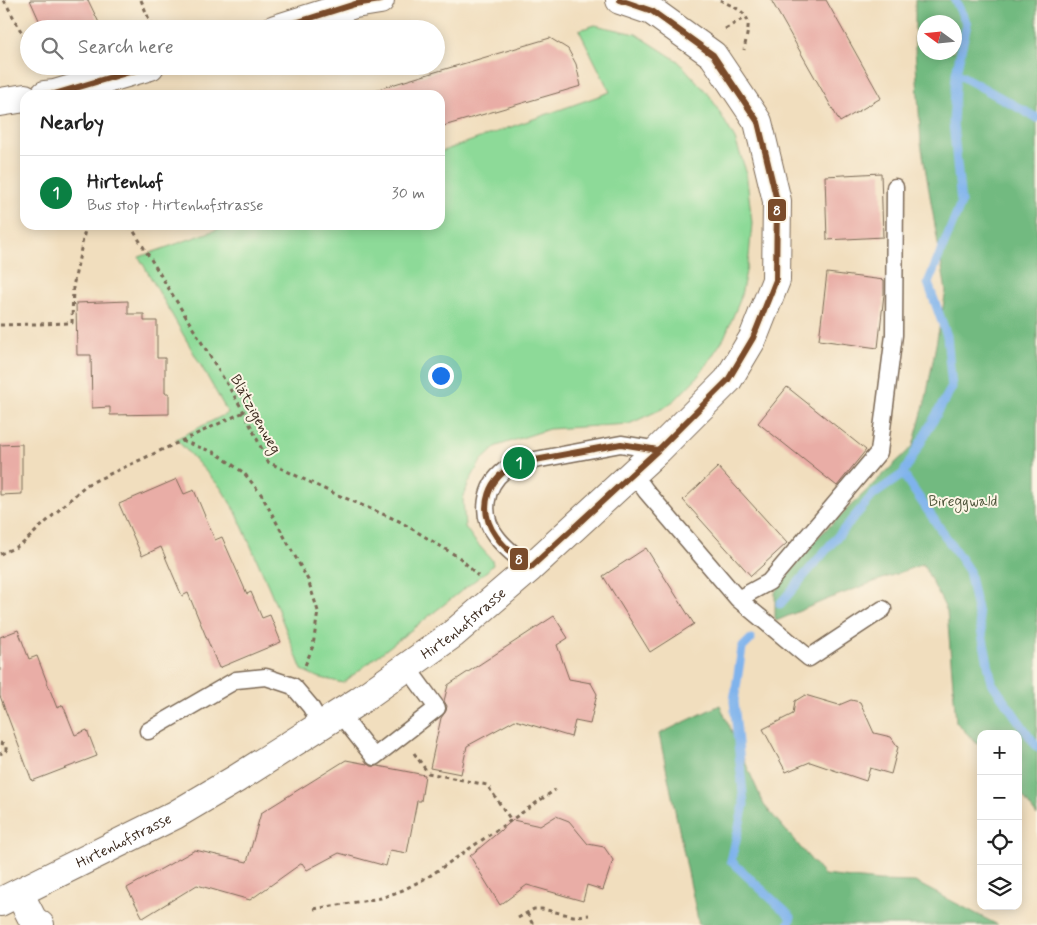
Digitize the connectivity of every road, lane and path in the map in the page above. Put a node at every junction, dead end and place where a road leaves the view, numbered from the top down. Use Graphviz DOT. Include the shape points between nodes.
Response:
graph roads {
  1 [pos="4,0"];
  2 [pos="141,0"];
  3 [pos="380,0"];
  4 [pos="620,0"];
  5 [pos="720,0"];
  6 [pos="746,17"];
  7 [pos="149,20"];
  8 [pos="304,20"];
  9 [pos="20,29"];
  10 [pos="718,33"];
  11 [pos="743,53"];
  12 [pos="119,75"];
  13 [pos="69,90"];
  14 [pos="20,99"];
  15 [pos="0,102"];
  16 [pos="895,187"];
  17 [pos="85,230"];
  18 [pos="133,230"];
  19 [pos="0,324"];
  20 [pos="244,412"];
  21 [pos="182,441"];
  22 [pos="658,450"];
  23 [pos="633,473"];
  24 [pos="0,554"];
  25 [pos="530,568"];
  26 [pos="496,597"];
  27 [pos="738,599"];
  28 [pos="883,609"];
  29 [pos="407,667"];
  30 [pos="296,689"];
  31 [pos="331,720"];
  32 [pos="148,731"];
  33 [pos="401,736"];
  34 [pos="0,743"];
  35 [pos="0,754"];
  36 [pos="555,790"];
  37 [pos="511,820"];
  38 [pos="10,898"];
  39 [pos="314,909"];
  40 [pos="527,913"];
  41 [pos="589,915"];
  42 [pos="518,918"];
  43 [pos="40,925"];
  44 [pos="530,925"];
  1 -- 9 [label="path"];
  2 -- 7 [label="path"];
  3 -- 8 [label="street"];
  4 -- 22 [label="street, Hirtenhofstrasse" via="652,11 713,55 758,122 777,201 776,280 753,338 728,380"];
  5 -- 6 [label="path"];
  6 -- 10 [label="path"];
  6 -- 11 [label="path"];
  12 -- 13 [label="street"];
  14 -- 15 [label="street"];
  16 -- 27 [label="lane" via="894,335 878,452 768,582"];
  17 -- 19 [label="path" via="73,287 72,323"];
  18 -- 20 [label="path, Blätzigenweg"];
  20 -- 21 [label="path"];
  20 -- 26 [label="path, Blätzigenweg" via="268,462 399,521 460,558"];
  21 -- 24 [label="path" via="86,485 21,545"];
  21 -- 30 [label="path" via="216,453 244,473 261,494 308,580 318,611 313,646"];
  22 -- 23 [label="street, Hirtenhofstrasse"];
  22 -- 25 [label="lane" via="621,444 518,463 505,470 491,487 485,507 486,517 495,536"];
  23 -- 25 [label="street, Hirtenhofstrasse"];
  23 -- 27 [label="lane"];
  25 -- 26 [label="street, Hirtenhofstrasse"];
  26 -- 29 [label="street, Hirtenhofstrasse"];
  27 -- 28 [label="lane" via="809,658"];
  29 -- 31 [label="street, Hirtenhofstrasse"];
  29 -- 33 [label="lane" via="436,708"];
  30 -- 31 [label="lane" via="310,706"];
  30 -- 32 [label="lane" via="266,677 236,680"];
  31 -- 33 [label="lane" via="374,757"];
  31 -- 38 [label="street, Hirtenhofstrasse" via="175,815"];
  33 -- 37 [label="path" via="428,773 487,785"];
  34 -- 35 [label="path" via="4,744 6,751"];
  36 -- 37 [label="path"];
  37 -- 39 [label="path" via="428,877 403,890 382,898"];
  38 -- 43 [label="street, Hirtenhofstrasse"];
  40 -- 41 [label="path" via="542,909 573,916"];
  40 -- 42 [label="path"];
  40 -- 44 [label="path"];
}
